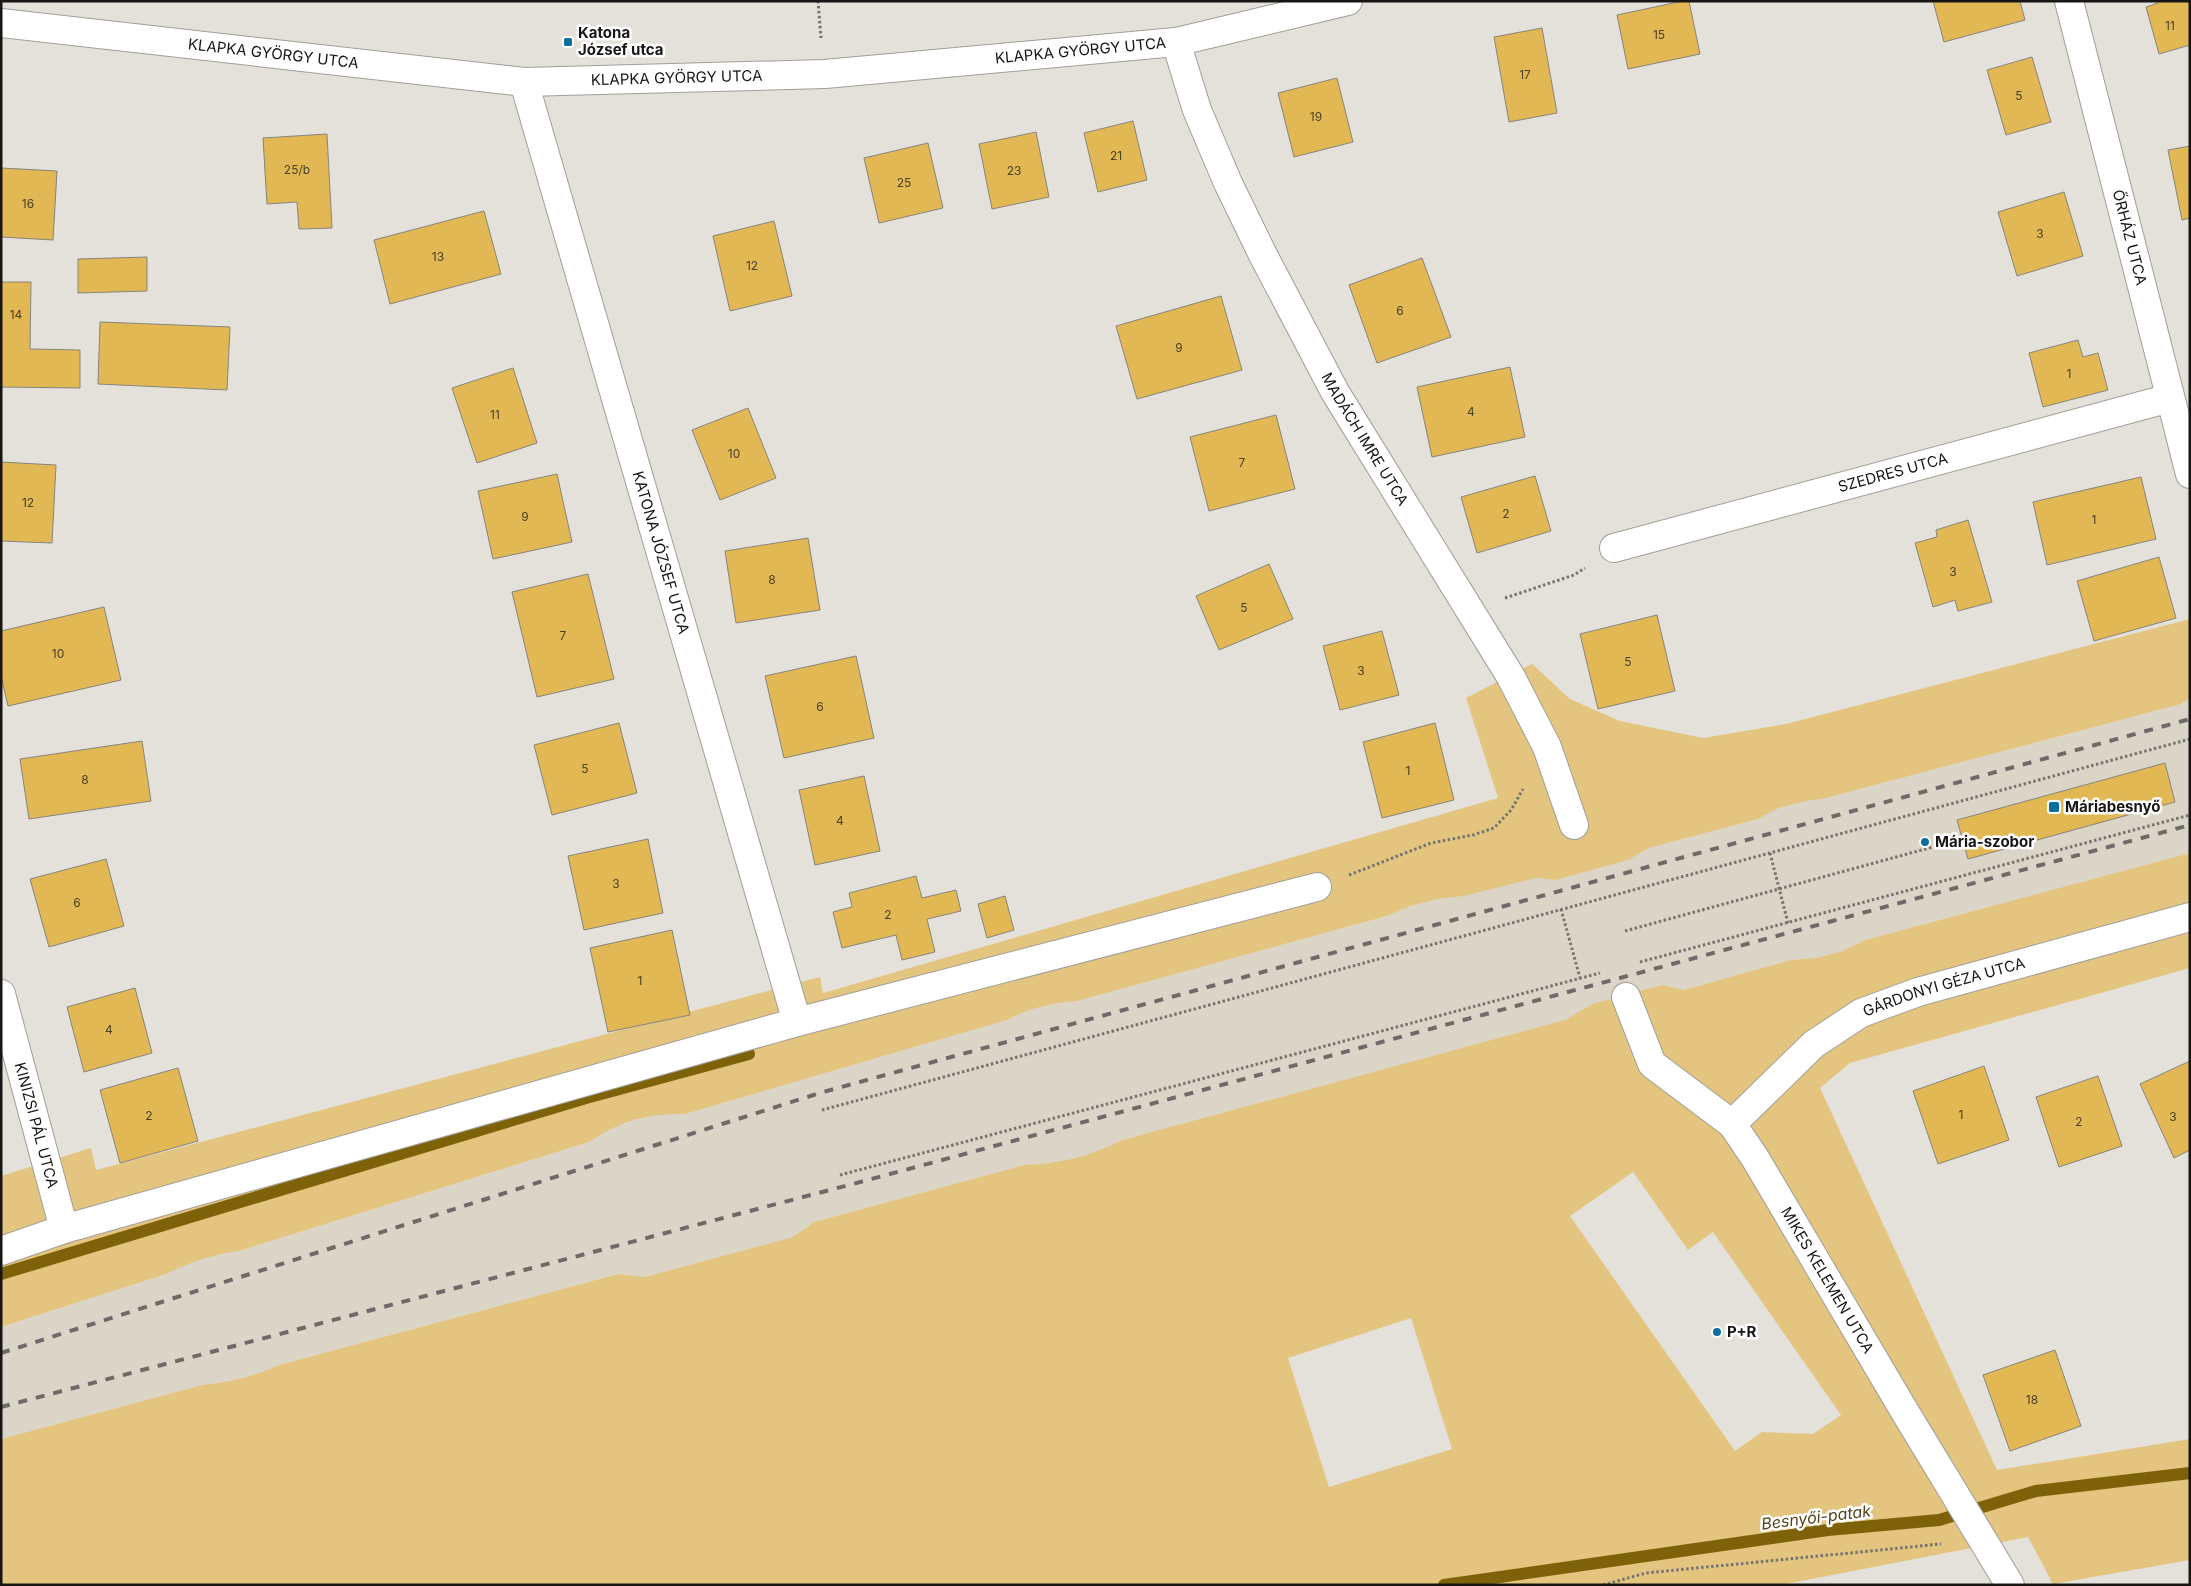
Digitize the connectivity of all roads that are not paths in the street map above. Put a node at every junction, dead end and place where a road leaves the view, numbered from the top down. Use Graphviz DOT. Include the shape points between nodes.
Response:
graph roads {
  1 [pos="1348,1"];
  2 [pos="2069,1"];
  3 [pos="1,23"];
  4 [pos="1176,42"];
  5 [pos="524,82"];
  6 [pos="2170,398"];
  7 [pos="2190,474"];
  8 [pos="1614,548"];
  9 [pos="1574,825"];
  10 [pos="1317,887"];
  11 [pos="2190,917"];
  12 [pos="1,994"];
  13 [pos="1626,997"];
  14 [pos="798,1022"];
  15 [pos="1732,1124"];
  16 [pos="64,1229"];
  17 [pos="1,1251"];
  18 [pos="2010,1585"];
  1 -- 4 [label="street, KLAPKA GYÖRGY UTCA"];
  2 -- 6 [label="street, ŐRHÁZ UTCA"];
  3 -- 5 [label="street, KLAPKA GYÖRGY UTCA"];
  4 -- 5 [label="street, KLAPKA GYÖRGY UTCA" via="825,74"];
  4 -- 9 [label="street, MADÁCH IMRE UTCA" via="1197,110 1262,253 1335,392 1511,677 1547,748"];
  5 -- 14 [label="street, KATONA JÓZSEF UTCA"];
  6 -- 7 [label="street, ŐRHÁZ UTCA"];
  6 -- 8 [label="street, SZEDRES UTCA"];
  10 -- 14 [label="street"];
  11 -- 15 [label="street, GÁRDONYI GÉZA UTCA" via="1918,992 1861,1013 1814,1044"];
  12 -- 16 [label="street, KINIZSI PÁL UTCA"];
  13 -- 15 [label="street, MIKES KELEMEN UTCA" via="1652,1064"];
  14 -- 16 [label="street"];
  15 -- 18 [label="street, MIKES KELEMEN UTCA"];
  16 -- 17 [label="street"];
}
